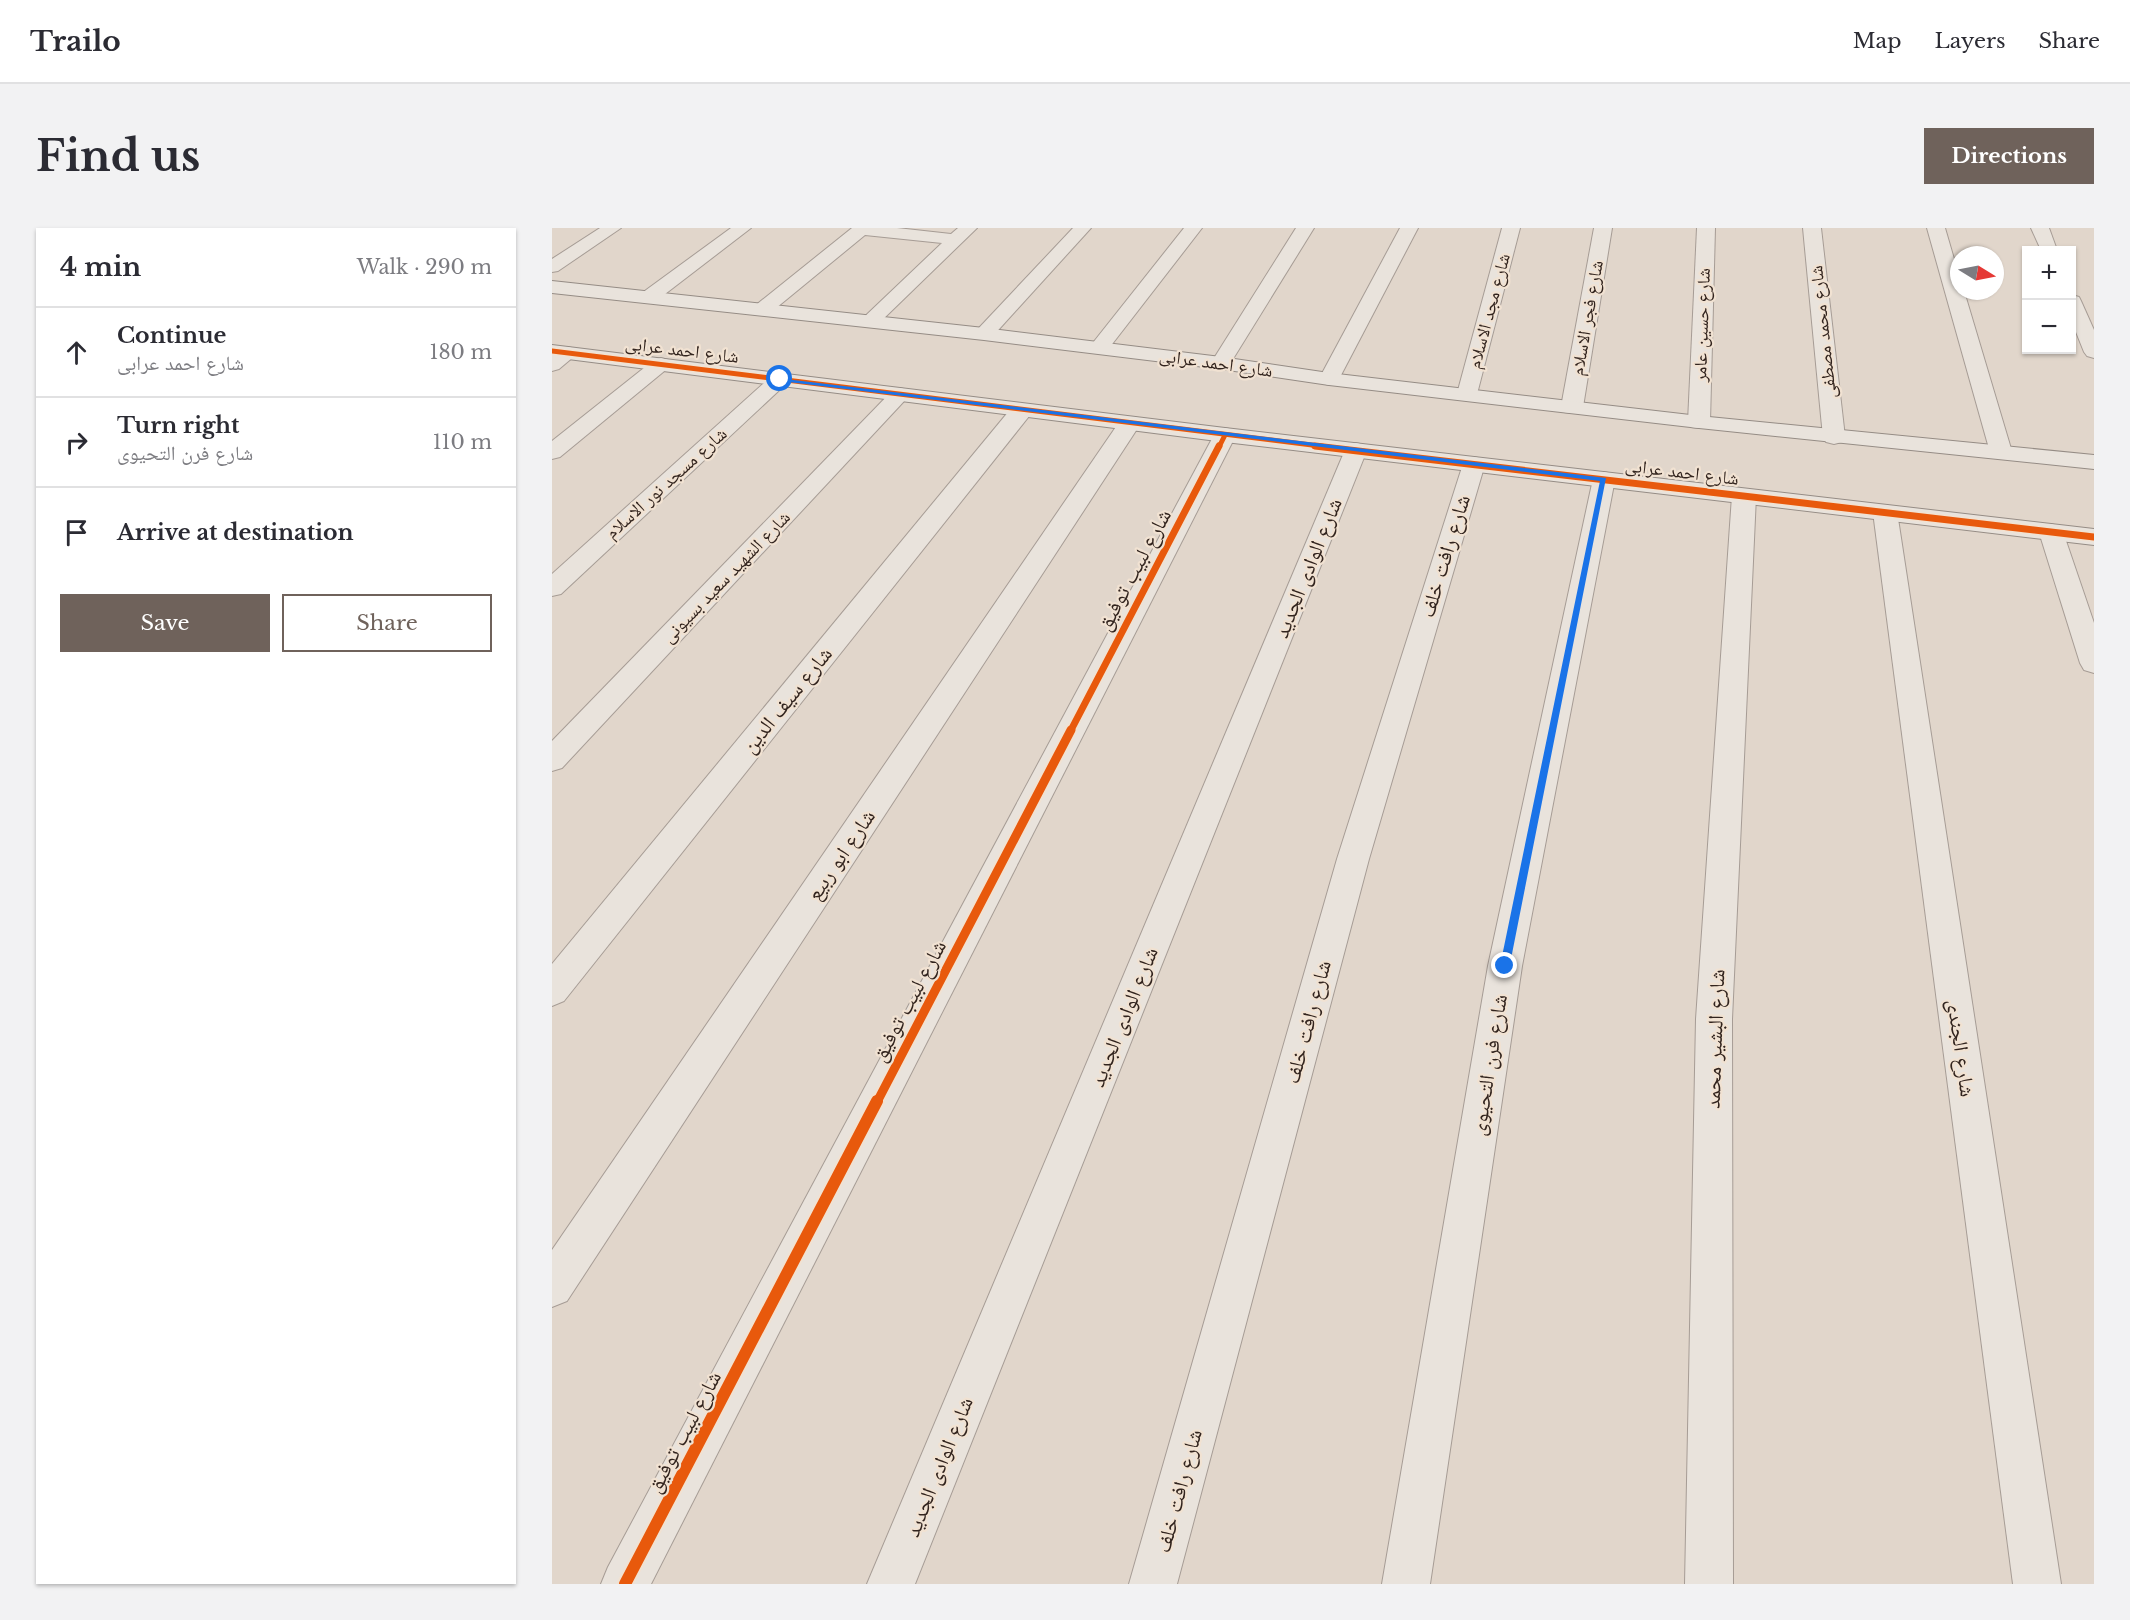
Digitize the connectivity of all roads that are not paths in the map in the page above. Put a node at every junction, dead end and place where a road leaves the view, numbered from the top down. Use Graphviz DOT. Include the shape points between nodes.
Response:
graph roads {
  1 [pos="612,228"];
  2 [pos="742,228"];
  3 [pos="862,228"];
  4 [pos="1082,228"];
  5 [pos="1193,228"];
  6 [pos="1305,228"];
  7 [pos="1409,228"];
  8 [pos="1511,228"];
  9 [pos="1603,228"];
  10 [pos="1706,228"];
  11 [pos="1812,228"];
  12 [pos="1936,228"];
  13 [pos="2040,228"];
  14 [pos="962,234"];
  15 [pos="2047,246"];
  16 [pos="552,267"];
  17 [pos="552,287"];
  18 [pos="649,297"];
  19 [pos="763,309"];
  20 [pos="2076,310"];
  21 [pos="870,321"];
  22 [pos="984,334"];
  23 [pos="1099,348"];
  24 [pos="2094,352"];
  25 [pos="557,356"];
  26 [pos="1221,363"];
  27 [pos="661,364"];
  28 [pos="780,379"];
  29 [pos="1329,379"];
  30 [pos="900,394"];
  31 [pos="1467,394"];
  32 [pos="1572,407"];
  33 [pos="1022,410"];
  34 [pos="1699,422"];
  35 [pos="1130,423"];
  36 [pos="1225,435"];
  37 [pos="1834,437"];
  38 [pos="1356,450"];
  39 [pos="552,452"];
  40 [pos="2001,452"];
  41 [pos="2094,462"];
  42 [pos="1474,464"];
  43 [pos="1604,479"];
  44 [pos="1744,495"];
  45 [pos="1885,512"];
  46 [pos="2051,532"];
  47 [pos="2094,537"];
  48 [pos="552,588"];
  49 [pos="2094,663"];
  50 [pos="552,760"];
  51 [pos="552,990"];
  52 [pos="552,1286"];
  53 [pos="626,1584"];
  54 [pos="891,1584"];
  55 [pos="1153,1584"];
  56 [pos="1406,1584"];
  57 [pos="1709,1584"];
  58 [pos="2037,1584"];
  1 -- 16 [label="street"];
  2 -- 18 [label="street"];
  3 -- 14 [label="street"];
  3 -- 19 [label="street"];
  4 -- 22 [label="street"];
  5 -- 23 [label="street"];
  6 -- 26 [label="street"];
  7 -- 29 [label="street"];
  8 -- 31 [label="street, شارع مجد الاسلام"];
  9 -- 32 [label="street, شارع فجر الاسلام"];
  10 -- 34 [label="street, شارع حسين عامر"];
  11 -- 37 [label="street, شارع محمد مصطفى"];
  12 -- 40 [label="street"];
  13 -- 15 [label="street"];
  14 -- 21 [label="street"];
  17 -- 18 [label="street, شارع احمد عرابى"];
  18 -- 19 [label="street, شارع احمد عرابى"];
  19 -- 21 [label="street, شارع احمد عرابى"];
  20 -- 24 [label="street"];
  21 -- 22 [label="street, شارع احمد عرابى"];
  22 -- 23 [label="street, شارع احمد عرابى"];
  23 -- 26 [label="street, شارع احمد عرابى"];
  25 -- 27 [label="street, شارع احمد عرابى"];
  26 -- 29 [label="street, شارع احمد عرابى"];
  27 -- 28 [label="street, شارع احمد عرابى"];
  27 -- 39 [label="street"];
  28 -- 30 [label="street, شارع احمد عرابى"];
  28 -- 48 [label="street, شارع مسجد نور الاسلام"];
  29 -- 31 [label="street, شارع احمد عرابى"];
  30 -- 33 [label="street, شارع احمد عرابى"];
  30 -- 50 [label="street, شارع الشهيد سعيد بسيونى"];
  31 -- 32 [label="street, شارع احمد عرابى"];
  32 -- 34 [label="street, شارع احمد عرابى"];
  33 -- 35 [label="street, شارع احمد عرابى"];
  33 -- 51 [label="street, شارع سيف الدين"];
  34 -- 37 [label="street, شارع احمد عرابى"];
  35 -- 36 [label="street, شارع احمد عرابى"];
  35 -- 52 [label="street, شارع ابو ربيع"];
  36 -- 38 [label="street, شارع احمد عرابى"];
  36 -- 53 [label="street, شارع لبيب توفيق"];
  37 -- 40 [label="street, شارع احمد عرابى"];
  38 -- 42 [label="street, شارع احمد عرابى"];
  38 -- 54 [label="street, شارع الوادى الجديد"];
  40 -- 41 [label="street, شارع احمد عرابى"];
  42 -- 43 [label="street, شارع احمد عرابى"];
  42 -- 55 [label="street, شارع رافت خلف" via="1353,859"];
  43 -- 44 [label="street, شارع احمد عرابى"];
  43 -- 56 [label="street, شارع فرن التحيوى" via="1505,966"];
  44 -- 45 [label="street, شارع احمد عرابى"];
  44 -- 57 [label="street, شارع البشير محمد" via="1714,1019"];
  45 -- 46 [label="street, شارع احمد عرابى"];
  45 -- 58 [label="street, شارع الجندى"];
  46 -- 47 [label="street, شارع احمد عرابى"];
  46 -- 49 [label="street"];
}
